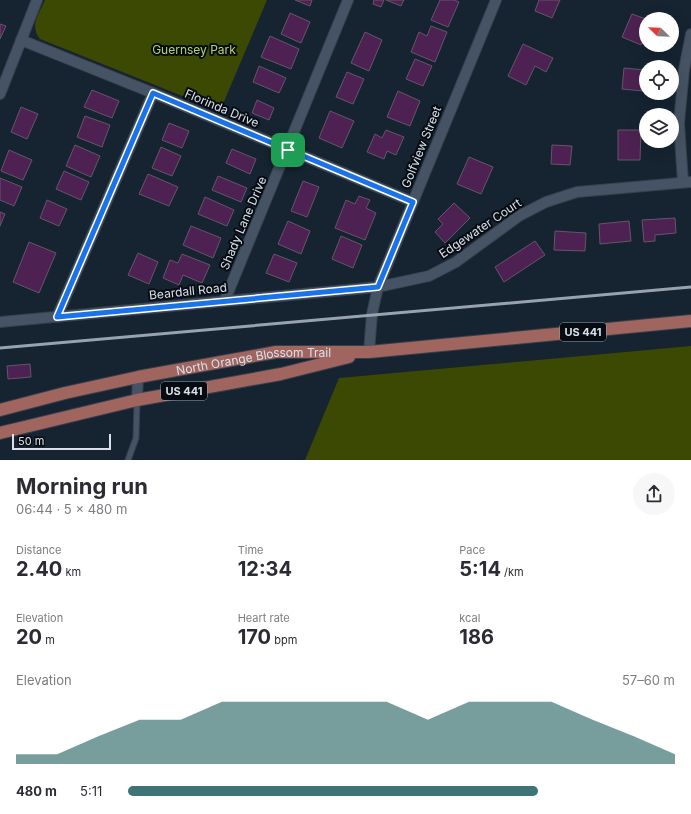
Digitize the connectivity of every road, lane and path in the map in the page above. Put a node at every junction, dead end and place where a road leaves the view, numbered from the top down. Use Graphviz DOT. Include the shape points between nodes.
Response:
graph roads {
  1 [pos="37,0"];
  2 [pos="348,0"];
  3 [pos="496,0"];
  4 [pos="691,34"];
  5 [pos="21,40"];
  6 [pos="153,93"];
  7 [pos="0,94"];
  8 [pos="288,150"];
  9 [pos="687,182"];
  10 [pos="413,202"];
  11 [pos="378,287"];
  12 [pos="225,300"];
  13 [pos="57,317"];
  14 [pos="691,321"];
  15 [pos="0,322"];
  16 [pos="368,352"];
  17 [pos="138,377"];
  18 [pos="137,400"];
  19 [pos="0,410"];
  20 [pos="0,433"];
  21 [pos="128,460"];
  1 -- 5 [label="street"];
  2 -- 8 [label="street, Shady Lane Drive"];
  3 -- 10 [label="street, Golfview Street"];
  4 -- 9 [label="street" via="684,70 679,123"];
  5 -- 6 [label="street, Florinda Drive"];
  5 -- 7 [label="street"];
  6 -- 8 [label="street, Florinda Drive"];
  6 -- 13 [label="street"];
  8 -- 10 [label="street, Florinda Drive"];
  8 -- 12 [label="street, Shady Lane Drive"];
  9 -- 11 [label="street, Edgewater Court" via="577,192 546,202 519,216 456,262 429,276"];
  10 -- 11 [label="street, Golfview Street"];
  11 -- 12 [label="street, Beardall Road"];
  11 -- 16 [label="street, Golfview Street"];
  12 -- 13 [label="street, Beardall Road"];
  13 -- 15 [label="street, Beardall Road"];
  14 -- 16 [label="main road, North Orange Blossom Trail / US 441"];
  16 -- 17 [label="main road, North Orange Blossom Trail / US 441" via="276,352"];
  16 -- 18 [label="main road, North Orange Blossom Trail / US 441" via="281,374"];
  17 -- 18 [label="street"];
  17 -- 19 [label="main road, North Orange Blossom Trail / US 441"];
  18 -- 20 [label="main road, North Orange Blossom Trail / US 441"];
  18 -- 21 [label="lane" via="136,438"];
}
